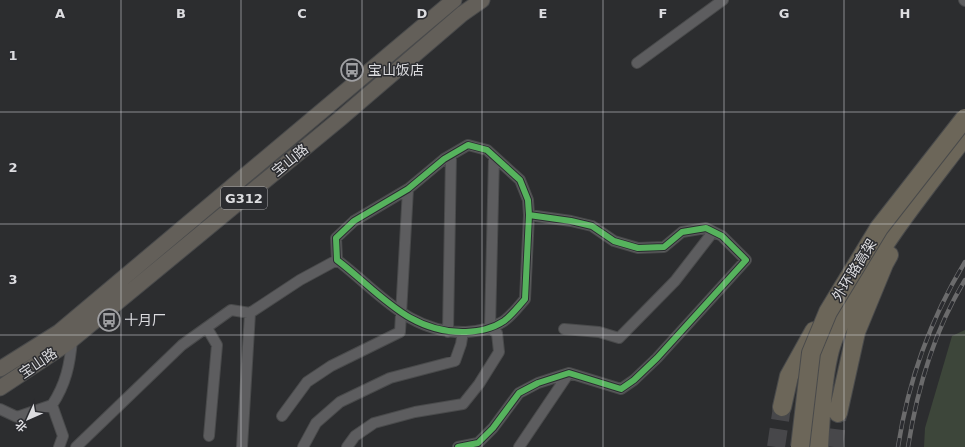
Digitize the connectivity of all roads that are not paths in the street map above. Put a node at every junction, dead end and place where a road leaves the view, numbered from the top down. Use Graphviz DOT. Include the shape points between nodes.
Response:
graph roads {
  1 [pos="454,0"];
  2 [pos="482,0"];
  3 [pos="723,0"];
  4 [pos="637,63"];
  5 [pos="965,118"];
  6 [pos="965,128"];
  7 [pos="965,136"];
  8 [pos="965,150"];
  9 [pos="451,154"];
  10 [pos="494,156"];
  11 [pos="408,189"];
  12 [pos="529,215"];
  13 [pos="713,232"];
  14 [pos="337,260"];
  15 [pos="250,313"];
  16 [pos="402,315"];
  17 [pos="207,328"];
  18 [pos="490,328"];
  19 [pos="564,329"];
  20 [pos="448,332"];
  21 [pos="463,332"];
  22 [pos="72,340"];
  23 [pos="0,369"];
  24 [pos="569,373"];
  25 [pos="0,388"];
  26 [pos="52,405"];
  27 [pos="782,407"];
  28 [pos="0,409"];
  29 [pos="838,413"];
  30 [pos="282,416"];
  31 [pos="209,436"];
  32 [pos="59,447"];
  33 [pos="76,447"];
  34 [pos="242,447"];
  35 [pos="304,447"];
  36 [pos="347,447"];
  37 [pos="458,447"];
  38 [pos="520,447"];
  39 [pos="800,447"];
  40 [pos="819,447"];
  1 -- 23 [label="main road, 宝山路 / G312" via="59,332"];
  2 -- 22 [label="main road, 宝山路 / G312"];
  3 -- 4 [label="street"];
  5 -- 39 [label="highway, 外环路高架, bridge" via="880,228 828,312 811,353"];
  6 -- 27 [label="highway" via="867,251 826,308 789,376"];
  7 -- 40 [label="highway, 外环路高架" via="891,233 864,275 842,318 829,353 822,398"];
  8 -- 29 [label="highway" via="884,264 856,332"];
  9 -- 10 [label="street" via="468,144 487,150"];
  9 -- 11 [label="street"];
  9 -- 20 [label="street"];
  10 -- 12 [label="street" via="520,180 528,200"];
  10 -- 18 [label="street"];
  11 -- 14 [label="street" via="354,221 336,238"];
  11 -- 16 [label="street"];
  12 -- 13 [label="street" via="592,226 614,241 638,248 664,247 682,232 706,228"];
  12 -- 18 [label="street" via="526,299 504,321"];
  13 -- 19 [label="street" via="675,281 619,338 599,332"];
  13 -- 24 [label="street" via="722,236 746,260 690,323 634,380 621,389"];
  14 -- 15 [label="street" via="300,280"];
  14 -- 16 [label="street"];
  15 -- 17 [label="street" via="231,310"];
  15 -- 34 [label="street"];
  16 -- 20 [label="street" via="436,330"];
  16 -- 30 [label="street" via="400,332 331,366 307,382"];
  17 -- 31 [label="street" via="217,345"];
  17 -- 33 [label="street" via="182,346"];
  18 -- 21 [label="street"];
  18 -- 36 [label="street" via="497,333 499,352 479,384 462,404 415,412 374,423 355,436"];
  20 -- 21 [label="street"];
  21 -- 35 [label="street" via="455,362 390,378 340,402 316,423"];
  22 -- 25 [label="main road, 宝山路 / G312"];
  22 -- 26 [label="street" via="69,369 61,391"];
  24 -- 37 [label="street" via="538,383 519,393 493,428 478,443"];
  24 -- 38 [label="street"];
  26 -- 28 [label="street" via="17,417"];
  26 -- 32 [label="street" via="64,436"];
}
